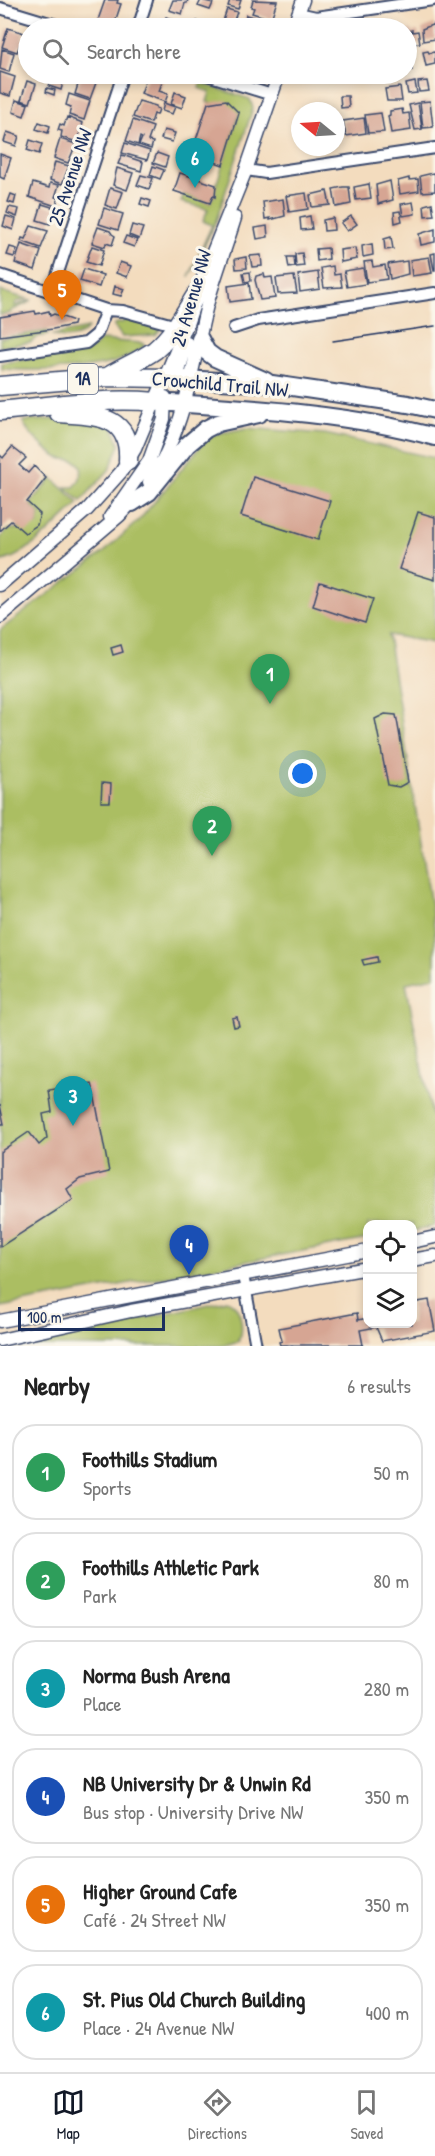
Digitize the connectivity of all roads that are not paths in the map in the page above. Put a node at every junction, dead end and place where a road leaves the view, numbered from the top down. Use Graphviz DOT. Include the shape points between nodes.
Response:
graph roads {
  1 [pos="147,0"];
  2 [pos="303,0"];
  3 [pos="433,0"];
  4 [pos="0,8"];
  5 [pos="298,13"];
  6 [pos="33,18"];
  7 [pos="141,18"];
  8 [pos="296,18"];
  9 [pos="120,84"];
  10 [pos="236,84"];
  11 [pos="276,84"];
  12 [pos="272,95"];
  13 [pos="435,148"];
  14 [pos="246,170"];
  15 [pos="224,225"];
  16 [pos="0,275"];
  17 [pos="52,291"];
  18 [pos="198,292"];
  19 [pos="435,293"];
  20 [pos="106,310"];
  21 [pos="177,327"];
  22 [pos="234,328"];
  23 [pos="200,339"];
  24 [pos="0,356"];
  25 [pos="107,377"];
  26 [pos="178,379"];
  27 [pos="272,384"];
  28 [pos="0,386"];
  29 [pos="160,402"];
  30 [pos="183,403"];
  31 [pos="44,407"];
  32 [pos="431,407"];
  33 [pos="272,410"];
  34 [pos="0,411"];
  35 [pos="433,437"];
  36 [pos="128,461"];
  37 [pos="132,503"];
  38 [pos="106,527"];
  39 [pos="0,585"];
  40 [pos="0,617"];
  41 [pos="435,1237"];
  42 [pos="417,1241"];
  43 [pos="363,1252"];
  44 [pos="435,1256"];
  45 [pos="417,1259"];
  46 [pos="363,1269"];
  47 [pos="243,1275"];
  48 [pos="245,1291"];
  49 [pos="0,1321"];
  50 [pos="0,1340"];
  51 [pos="256,1346"];
  1 -- 7 [label="street"];
  2 -- 5 [label="street"];
  3 -- 5 [label="street" via="316,17"];
  4 -- 6 [label="street"];
  5 -- 8 [label="street"];
  9 -- 17 [label="street, 25 Avenue NW"];
  10 -- 12 [label="street"];
  11 -- 12 [label="street, 24 Avenue NW"];
  12 -- 14 [label="street, 24 Avenue NW"];
  13 -- 14 [label="street" via="266,173"];
  14 -- 15 [label="street, 24 Avenue NW"];
  14 -- 23 [label="street, 24 Avenue NW"];
  15 -- 18 [label="street, 24 Avenue NW"];
  15 -- 26 [label="street"];
  16 -- 17 [label="street"];
  17 -- 20 [label="street"];
  18 -- 21 [label="highway"];
  18 -- 26 [label="street, 24 Avenue NW"];
  19 -- 22 [label="street" via="258,320"];
  20 -- 21 [label="street"];
  20 -- 24 [label="street" via="97,333 86,343"];
  21 -- 25 [label="highway" via="153,351"];
  23 -- 26 [label="street, 24 Avenue NW"];
  23 -- 27 [label="highway" via="215,358"];
  25 -- 26 [label="highway, Crowchild Trail NW / 1A"];
  25 -- 28 [label="highway, Crowchild Trail NW / 1A"];
  26 -- 27 [label="highway, Crowchild Trail NW / 1A"];
  26 -- 29 [label="street"];
  26 -- 30 [label="street, 24 Avenue NW"];
  27 -- 32 [label="highway, Crowchild Trail NW / 1A"];
  29 -- 30 [label="highway, Crowchild Trail NW / 1A"];
  29 -- 31 [label="highway, Crowchild Trail NW / 1A" via="88,401"];
  29 -- 36 [label="street"];
  29 -- 38 [label="street" via="164,419 149,461"];
  30 -- 33 [label="highway, Crowchild Trail NW / 1A"];
  30 -- 37 [label="street, 24 Avenue NW" via="161,462"];
  31 -- 34 [label="highway, Crowchild Trail NW / 1A"];
  31 -- 36 [label="highway" via="58,413 107,419 125,435"];
  33 -- 35 [label="highway, Crowchild Trail NW / 1A"];
  33 -- 37 [label="highway" via="206,429 187,445 149,492"];
  36 -- 39 [label="street" via="87,510"];
  37 -- 38 [label="street, 24 Avenue NW"];
  38 -- 40 [label="street, 24 Avenue NW"];
  41 -- 42 [label="street"];
  43 -- 47 [label="street"];
  44 -- 45 [label="street"];
  46 -- 48 [label="street"];
  47 -- 48 [label="street"];
  47 -- 49 [label="street"];
  48 -- 50 [label="street"];
  48 -- 51 [label="street"];
}
